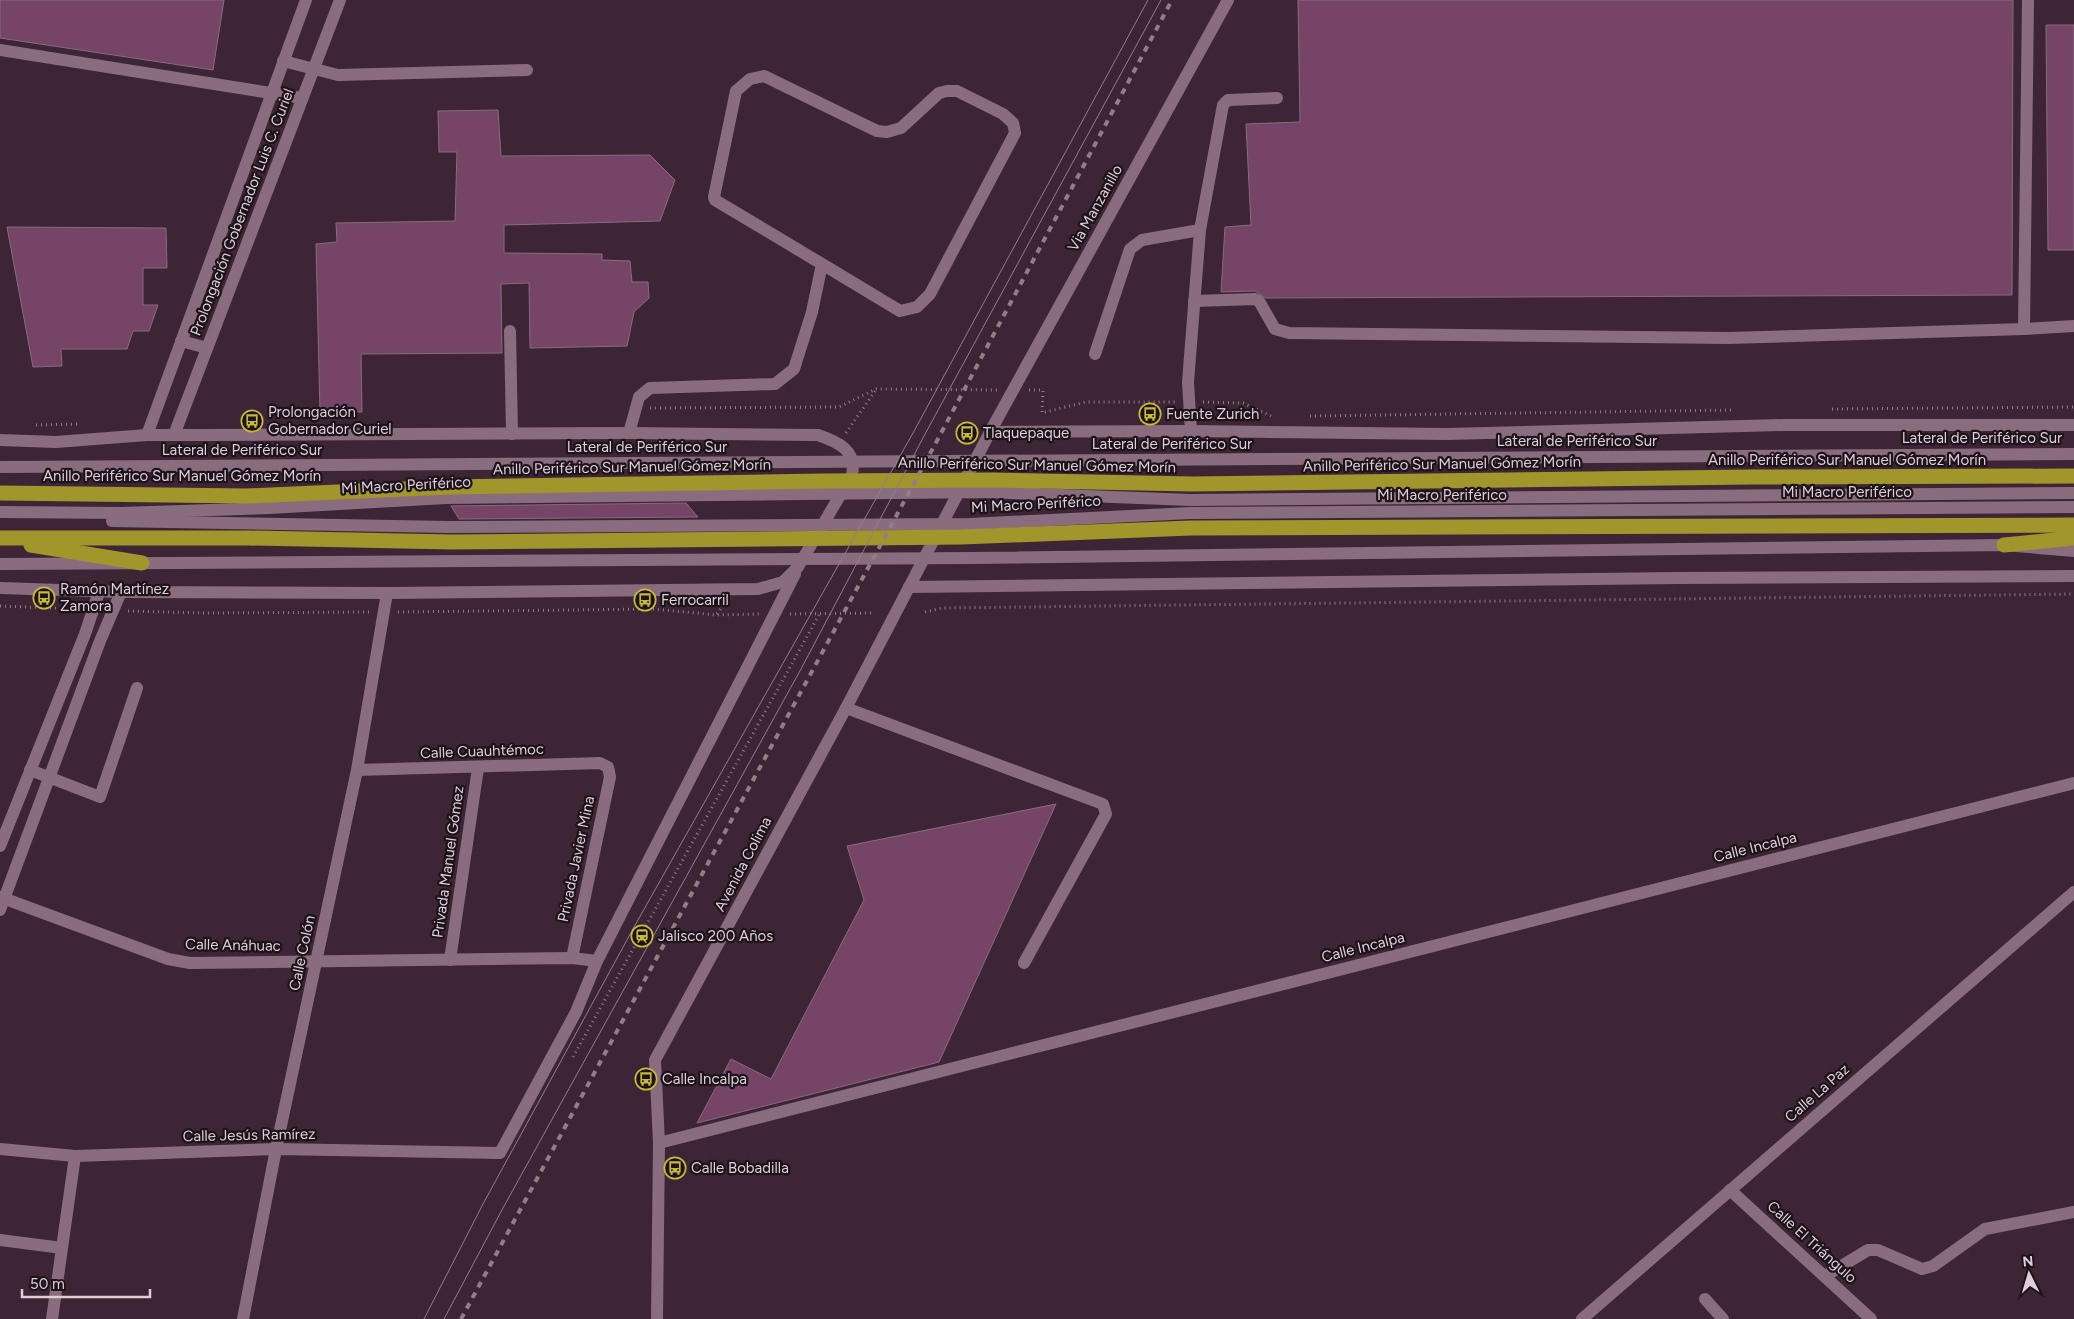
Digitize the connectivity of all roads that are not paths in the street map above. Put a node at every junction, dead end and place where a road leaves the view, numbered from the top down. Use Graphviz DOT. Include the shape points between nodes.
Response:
graph roads {
  1 [pos="306,0"];
  2 [pos="340,0"];
  3 [pos="1228,0"];
  4 [pos="2028,0"];
  5 [pos="0,50"];
  6 [pos="283,61"];
  7 [pos="313,68"];
  8 [pos="527,70"];
  9 [pos="272,92"];
  10 [pos="302,98"];
  11 [pos="1278,98"];
  12 [pos="1200,230"];
  13 [pos="822,264"];
  14 [pos="1194,301"];
  15 [pos="2074,326"];
  16 [pos="2024,329"];
  17 [pos="510,331"];
  18 [pos="181,341"];
  19 [pos="208,348"];
  20 [pos="1095,354"];
  21 [pos="2074,425"];
  22 [pos="1191,431"];
  23 [pos="990,432"];
  24 [pos="628,433"];
  25 [pos="512,434"];
  26 [pos="174,435"];
  27 [pos="147,436"];
  28 [pos="0,440"];
  29 [pos="2074,454"];
  30 [pos="0,467"];
  31 [pos="2074,476"];
  32 [pos="990,486"];
  33 [pos="819,488"];
  34 [pos="0,493"];
  35 [pos="2074,493"];
  36 [pos="2074,507"];
  37 [pos="0,512"];
  38 [pos="0,520"];
  39 [pos="2074,526"];
  40 [pos="966,530"];
  41 [pos="808,531"];
  42 [pos="2074,538"];
  43 [pos="0,539"];
  44 [pos="2004,546"];
  45 [pos="2074,551"];
  46 [pos="0,564"];
  47 [pos="142,564"];
  48 [pos="798,567"];
  49 [pos="2074,576"];
  50 [pos="909,587"];
  51 [pos="0,588"];
  52 [pos="98,592"];
  53 [pos="121,592"];
  54 [pos="387,593"];
  55 [pos="138,688"];
  56 [pos="846,708"];
  57 [pos="608,767"];
  58 [pos="478,768"];
  59 [pos="30,770"];
  60 [pos="357,770"];
  61 [pos="50,777"];
  62 [pos="2074,783"];
  63 [pos="0,846"];
  64 [pos="2074,892"];
  65 [pos="1,902"];
  66 [pos="572,958"];
  67 [pos="450,960"];
  68 [pos="597,961"];
  69 [pos="317,962"];
  70 [pos="1024,963"];
  71 [pos="659,1143"];
  72 [pos="0,1149"];
  73 [pos="276,1149"];
  74 [pos="75,1156"];
  75 [pos="1730,1190"];
  76 [pos="2074,1212"];
  77 [pos="0,1240"];
  78 [pos="62,1248"];
  79 [pos="1825,1276"];
  80 [pos="1704,1299"];
  81 [pos="52,1319"];
  82 [pos="243,1319"];
  83 [pos="657,1319"];
  84 [pos="1582,1319"];
  85 [pos="1722,1319"];
  86 [pos="1871,1319"];
  1 -- 6 [label="street, Prolongación Gobernador Luis C. Curiel"];
  2 -- 7 [label="street, Prolongación Gobernador Luis C. Curiel"];
  3 -- 23 [label="street, Via Manzanillo"];
  4 -- 16 [label="street"];
  5 -- 9 [label="street"];
  6 -- 7 [label="street"];
  6 -- 9 [label="street, Prolongación Gobernador Luis C. Curiel"];
  7 -- 8 [label="street" via="338,75"];
  7 -- 10 [label="street, Prolongación Gobernador Luis C. Curiel"];
  9 -- 10 [label="street"];
  9 -- 18 [label="street, Prolongación Gobernador Luis C. Curiel"];
  10 -- 19 [label="street, Prolongación Gobernador Luis C. Curiel"];
  11 -- 12 [label="street" via="1228,100 1223,105"];
  12 -- 14 [label="street"];
  12 -- 20 [label="street" via="1142,240 1130,249"];
  13 -- 13 [label="street" via="715,200 736,91 750,79 764,76 877,131 901,128 939,94 947,91 957,91 1013,122 1015,133 930,294 917,307 900,311"];
  13 -- 24 [label="street" via="812,312 794,369 775,384 650,388 639,397"];
  14 -- 16 [label="street" via="1255,299 1275,329 1289,333 1728,338"];
  14 -- 22 [label="street" via="1188,382"];
  15 -- 16 [label="street"];
  17 -- 25 [label="street"];
  18 -- 19 [label="street"];
  18 -- 27 [label="street, Prolongación Gobernador Luis C. Curiel"];
  19 -- 26 [label="street, Prolongación Gobernador Luis C. Curiel"];
  21 -- 22 [label="street" via="1783,425 1447,434"];
  22 -- 23 [label="street"];
  23 -- 50 [label="street, Via Manzanillo"];
  24 -- 25 [label="street"];
  24 -- 48 [label="street" via="818,434 838,442 848,452 854,466 852,475"];
  25 -- 26 [label="street"];
  26 -- 27 [label="street"];
  27 -- 28 [label="street" via="56,442"];
  29 -- 30 [label="street, Lateral de Periférico Sur"];
  31 -- 32 [label="highway, Anillo Periférico Sur Manuel Gómez Morín"];
  32 -- 33 [label="highway, Anillo Periférico Sur Manuel Gómez Morín"];
  32 -- 35 [label="street, Mi Macro Periférico" via="1191,500"];
  33 -- 34 [label="highway, Anillo Periférico Sur Manuel Gómez Morín" via="449,487 248,496"];
  33 -- 37 [label="street, Mi Macro Periférico" via="446,498 132,513"];
  36 -- 40 [label="street, Mi Macro Periférico" via="1190,513"];
  38 -- 41 [label="street"];
  39 -- 40 [label="highway"];
  40 -- 41 [label="highway"];
  41 -- 43 [label="highway" via="452,542 249,538"];
  42 -- 44 [label="highway"];
  43 -- 47 [label="highway"];
  44 -- 45 [label="street"];
  44 -- 47 [label="street"];
  46 -- 47 [label="street"];
  48 -- 54 [label="street" via="783,582 758,589"];
  48 -- 68 [label="street"];
  49 -- 50 [label="street"];
  50 -- 56 [label="street, Avenida Colima"];
  51 -- 52 [label="street"];
  52 -- 53 [label="street"];
  52 -- 59 [label="street"];
  53 -- 54 [label="street"];
  53 -- 61 [label="street"];
  54 -- 60 [label="street, Calle Colón"];
  55 -- 61 [label="street" via="100,797"];
  56 -- 70 [label="street" via="1103,804 1106,814"];
  56 -- 71 [label="street, Avenida Colima" via="655,1060"];
  57 -- 58 [label="street, Calle Cuauhtémoc" via="600,763"];
  57 -- 66 [label="street, Privada Javier Mina" via="610,777"];
  58 -- 60 [label="street, Calle Cuauhtémoc"];
  58 -- 67 [label="street, Privada Manuel Gómez"];
  59 -- 61 [label="street"];
  59 -- 63 [label="street"];
  60 -- 69 [label="street, Calle Colón"];
  61 -- 65 [label="street"];
  62 -- 71 [label="street, Calle Incalpa"];
  64 -- 75 [label="street, Calle La Paz"];
  65 -- 69 [label="street, Calle Anáhuac" via="168,959 190,963"];
  66 -- 67 [label="street, Calle Anáhuac"];
  66 -- 68 [label="street, Calle Anáhuac"];
  67 -- 69 [label="street, Calle Anáhuac"];
  68 -- 73 [label="street, Calle Jesús Ramírez" via="576,1012 500,1153"];
  69 -- 73 [label="street, Calle Colón"];
  71 -- 83 [label="street, Avenida Colima"];
  72 -- 74 [label="street, Calle Jesús Ramírez"];
  73 -- 74 [label="street, Calle Jesús Ramírez"];
  73 -- 82 [label="street, Calle Colón"];
  74 -- 78 [label="street"];
  75 -- 79 [label="street, Calle El Triángulo"];
  75 -- 84 [label="street, Calle La Paz"];
  76 -- 79 [label="street" via="1985,1229 1933,1266 1922,1269 1878,1250 1868,1250"];
  77 -- 78 [label="street"];
  78 -- 81 [label="street"];
  79 -- 86 [label="street, Calle El Triángulo"];
  80 -- 85 [label="street"];
}
